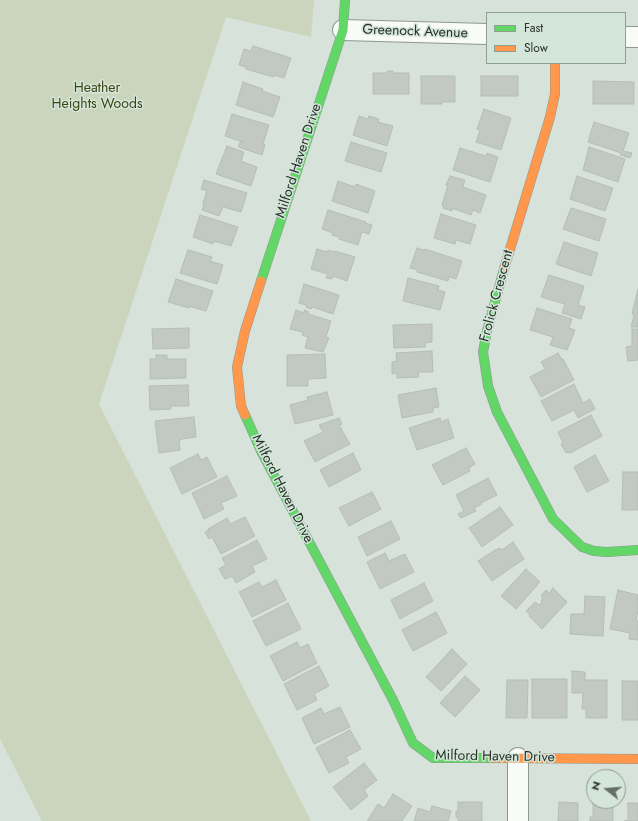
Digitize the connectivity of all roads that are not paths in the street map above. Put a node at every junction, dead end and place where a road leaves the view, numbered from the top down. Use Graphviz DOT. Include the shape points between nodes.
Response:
graph roads {
  1 [pos="345,0"];
  2 [pos="343,30"];
  3 [pos="486,34"];
  4 [pos="626,37"];
  5 [pos="638,38"];
  6 [pos="555,64"];
  7 [pos="638,550"];
  8 [pos="518,758"];
  9 [pos="638,759"];
  10 [pos="518,821"];
  1 -- 2 [label="street, Milford Haven Drive"];
  2 -- 3 [label="street, Greenock Avenue"];
  2 -- 8 [label="street, Milford Haven Drive" via="245,330 237,367 241,406 262,454 413,743 433,758"];
  4 -- 5 [label="street"];
  6 -- 7 [label="street, Frolick Crescent" via="555,94 550,117 487,331 483,352 484,365 497,412 553,519 582,547 607,552"];
  8 -- 9 [label="street, Milford Haven Drive"];
  8 -- 10 [label="street"];
}
